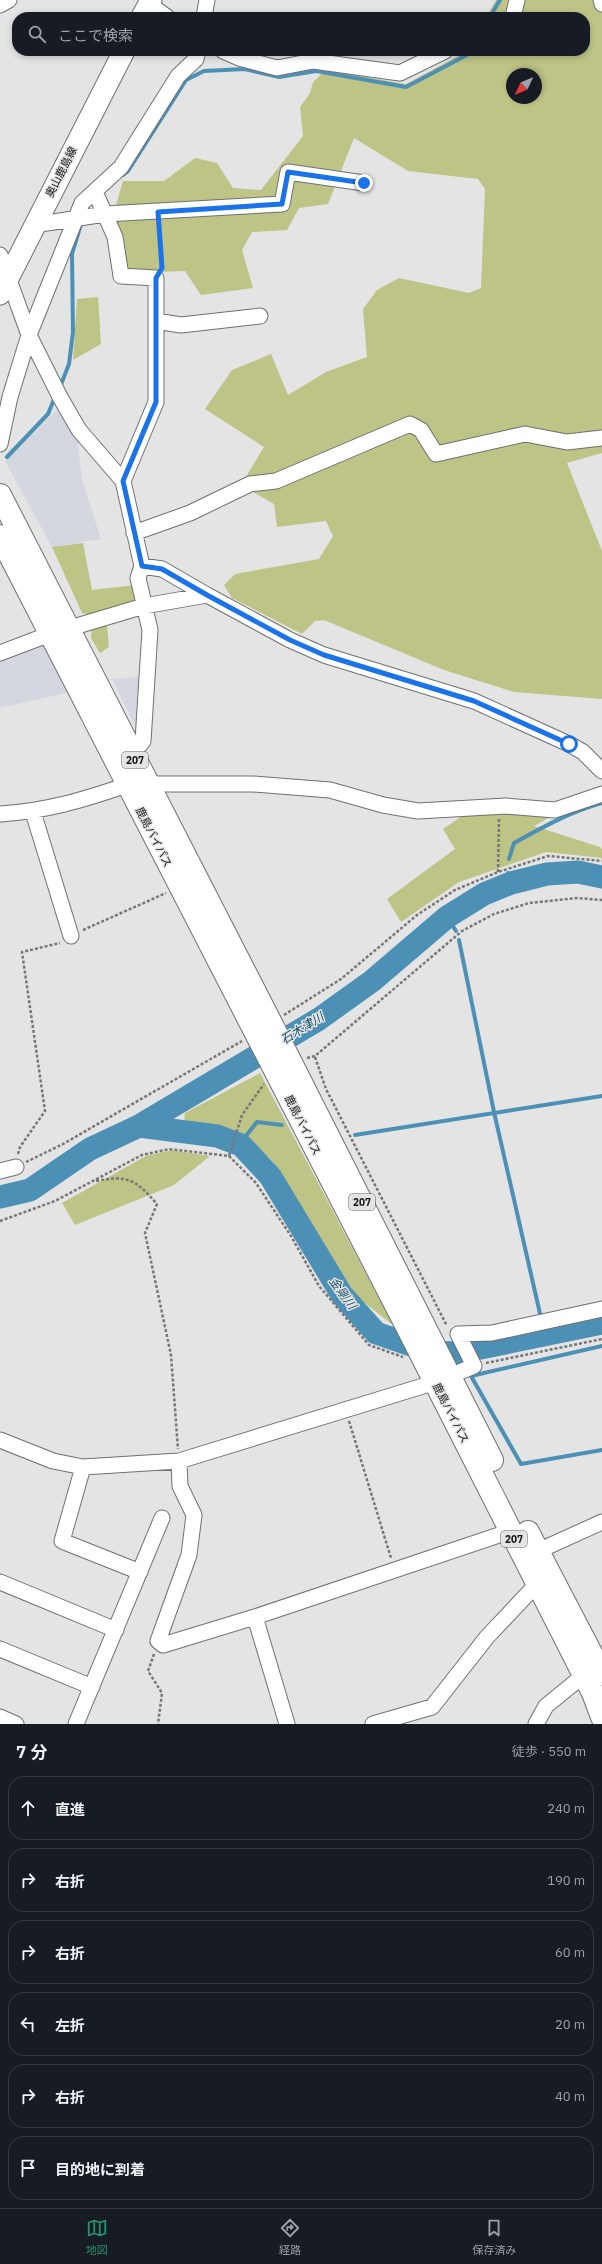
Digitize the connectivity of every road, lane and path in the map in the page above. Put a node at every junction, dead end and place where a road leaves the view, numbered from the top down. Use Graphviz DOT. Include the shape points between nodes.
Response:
graph roads {
  1 [pos="9,0"];
  2 [pos="207,0"];
  3 [pos="517,0"];
  4 [pos="601,0"];
  5 [pos="602,4"];
  6 [pos="0,5"];
  7 [pos="147,7"];
  8 [pos="157,12"];
  9 [pos="205,12"];
  10 [pos="514,12"];
  11 [pos="121,56"];
  12 [pos="197,56"];
  13 [pos="234,56"];
  14 [pos="435,56"];
  15 [pos="364,183"];
  16 [pos="100,203"];
  17 [pos="158,212"];
  18 [pos="81,219"];
  19 [pos="34,225"];
  20 [pos="0,255"];
  21 [pos="156,278"];
  22 [pos="4,287"];
  23 [pos="260,316"];
  24 [pos="156,321"];
  25 [pos="29,335"];
  26 [pos="602,438"];
  27 [pos="0,444"];
  28 [pos="123,481"];
  29 [pos="0,495"];
  30 [pos="134,533"];
  31 [pos="0,536"];
  32 [pos="142,566"];
  33 [pos="207,595"];
  34 [pos="144,606"];
  35 [pos="58,632"];
  36 [pos="0,654"];
  37 [pos="132,755"];
  38 [pos="602,771"];
  39 [pos="137,784"];
  40 [pos="602,794"];
  41 [pos="506,806"];
  42 [pos="33,812"];
  43 [pos="0,814"];
  44 [pos="602,861"];
  45 [pos="498,872"];
  46 [pos="180,888"];
  47 [pos="602,900"];
  48 [pos="72,936"];
  49 [pos="263,1028"];
  50 [pos="315,1056"];
  51 [pos="286,1072"];
  52 [pos="229,1156"];
  53 [pos="16,1167"];
  54 [pos="0,1171"];
  55 [pos="93,1181"];
  56 [pos="0,1221"];
  57 [pos="602,1309"];
  58 [pos="458,1334"];
  59 [pos="602,1339"];
  60 [pos="416,1362"];
  61 [pos="474,1366"];
  62 [pos="444,1375"];
  63 [pos="346,1411"];
  64 [pos="0,1440"];
  65 [pos="179,1461"];
  66 [pos="83,1467"];
  67 [pos="162,1518"];
  68 [pos="602,1522"];
  69 [pos="511,1531"];
  70 [pos="538,1551"];
  71 [pos="395,1570"];
  72 [pos="140,1572"];
  73 [pos="0,1582"];
  74 [pos="537,1584"];
  75 [pos="256,1617"];
  76 [pos="116,1630"];
  77 [pos="158,1641"];
  78 [pos="0,1649"];
  79 [pos="593,1675"];
  80 [pos="92,1687"];
  81 [pos="0,1717"];
  82 [pos="602,1717"];
  83 [pos="16,1724"];
  84 [pos="76,1724"];
  85 [pos="158,1724"];
  86 [pos="287,1724"];
  87 [pos="373,1724"];
  88 [pos="536,1724"];
  1 -- 6 [label="street"];
  2 -- 9 [label="street"];
  3 -- 10 [label="street"];
  4 -- 5 [label="street"];
  7 -- 8 [label="street"];
  11 -- 19 [label="main road, 奥山鹿島線"];
  12 -- 16 [label="street" via="178,76"];
  13 -- 14 [label="street" via="277,68 313,61 400,73"];
  15 -- 17 [label="street" via="288,172 282,204"];
  16 -- 17 [label="street"];
  16 -- 18 [label="street"];
  16 -- 18 [label="street" via="82,203"];
  16 -- 21 [label="street" via="115,237 121,276"];
  17 -- 21 [label="path" via="162,268"];
  18 -- 19 [label="street"];
  18 -- 25 [label="street"];
  19 -- 22 [label="main road, 奥山鹿島線"];
  20 -- 22 [label="street"];
  21 -- 24 [label="street"];
  22 -- 25 [label="street"];
  23 -- 24 [label="street" via="182,325"];
  24 -- 28 [label="street" via="156,402"];
  25 -- 27 [label="street" via="10,397"];
  25 -- 28 [label="street" via="79,430"];
  26 -- 30 [label="street" via="567,442 525,434 436,454 421,430 410,424 276,481 250,484 190,513"];
  28 -- 30 [label="street"];
  29 -- 35 [label="highway, 鹿島バイパス / 207"];
  30 -- 32 [label="street"];
  31 -- 35 [label="highway, 鹿島バイパス / 207"];
  32 -- 33 [label="street" via="162,569"];
  32 -- 34 [label="street" via="138,578"];
  33 -- 34 [label="street"];
  33 -- 38 [label="street" via="290,640 324,655 474,701 584,752"];
  34 -- 35 [label="street"];
  34 -- 37 [label="street" via="150,630 143,741"];
  35 -- 36 [label="street"];
  35 -- 37 [label="highway, 鹿島バイパス / 207"];
  35 -- 39 [label="highway, 鹿島バイパス / 207"];
  37 -- 39 [label="highway, 鹿島バイパス / 207"];
  39 -- 41 [label="street" via="253,784 330,790 383,805 418,810"];
  39 -- 42 [label="street"];
  39 -- 46 [label="highway, 鹿島バイパス / 207"];
  39 -- 49 [label="highway, 鹿島バイパス / 207"];
  40 -- 41 [label="street" via="555,810"];
  41 -- 45 [label="path" via="499,814"];
  42 -- 43 [label="street"];
  42 -- 48 [label="street"];
  44 -- 45 [label="path" via="548,856"];
  45 -- 49 [label="path" via="455,890 417,916 341,979"];
  46 -- 48 [label="path"];
  46 -- 49 [label="highway, 鹿島バイパス / 207"];
  47 -- 50 [label="path" via="578,898 529,903 494,914 462,931"];
  48 -- 53 [label="path" via="64,942 22,952 45,1112 20,1147"];
  49 -- 51 [label="highway, 鹿島バイパス / 207"];
  49 -- 53 [label="path" via="63,1144"];
  50 -- 51 [label="path" via="309,1057"];
  50 -- 58 [label="path" via="326,1089 446,1326"];
  51 -- 52 [label="path" via="263,1084 242,1115"];
  51 -- 60 [label="highway, 鹿島バイパス / 207" via="405,1322"];
  51 -- 62 [label="highway, 鹿島バイパス / 207" via="430,1337"];
  52 -- 55 [label="path" via="169,1149 142,1155"];
  52 -- 60 [label="path" via="256,1183 324,1292 369,1345"];
  53 -- 54 [label="street"];
  55 -- 56 [label="path" via="55,1201"];
  55 -- 65 [label="path" via="117,1177 140,1185 156,1204 145,1233 171,1355"];
  57 -- 58 [label="street" via="492,1333"];
  58 -- 61 [label="street"];
  59 -- 61 [label="path"];
  60 -- 62 [label="highway, 鹿島バイパス / 207"];
  61 -- 62 [label="street"];
  62 -- 63 [label="street"];
  62 -- 69 [label="highway, 鹿島バイパス / 207"];
  62 -- 70 [label="highway, 鹿島バイパス / 207"];
  63 -- 65 [label="street"];
  63 -- 71 [label="path"];
  64 -- 66 [label="street" via="53,1461"];
  65 -- 66 [label="street"];
  65 -- 77 [label="street" via="180,1486 194,1515 189,1555"];
  66 -- 72 [label="street" via="62,1541"];
  67 -- 72 [label="street"];
  68 -- 70 [label="street"];
  69 -- 71 [label="street"];
  69 -- 74 [label="highway, 鹿島バイパス / 207"];
  70 -- 79 [label="highway, 鹿島バイパス / 207"];
  71 -- 75 [label="street"];
  72 -- 76 [label="street"];
  73 -- 76 [label="street"];
  74 -- 79 [label="highway, 鹿島バイパス / 207"];
  74 -- 87 [label="street" via="487,1637 432,1707"];
  75 -- 77 [label="street" via="163,1645"];
  75 -- 86 [label="street"];
  76 -- 80 [label="street"];
  77 -- 85 [label="path" via="148,1671 162,1693"];
  78 -- 80 [label="street"];
  79 -- 82 [label="highway, 鹿島バイパス / 207"];
  79 -- 88 [label="street" via="546,1706"];
  80 -- 84 [label="street"];
  81 -- 83 [label="street"];
}
